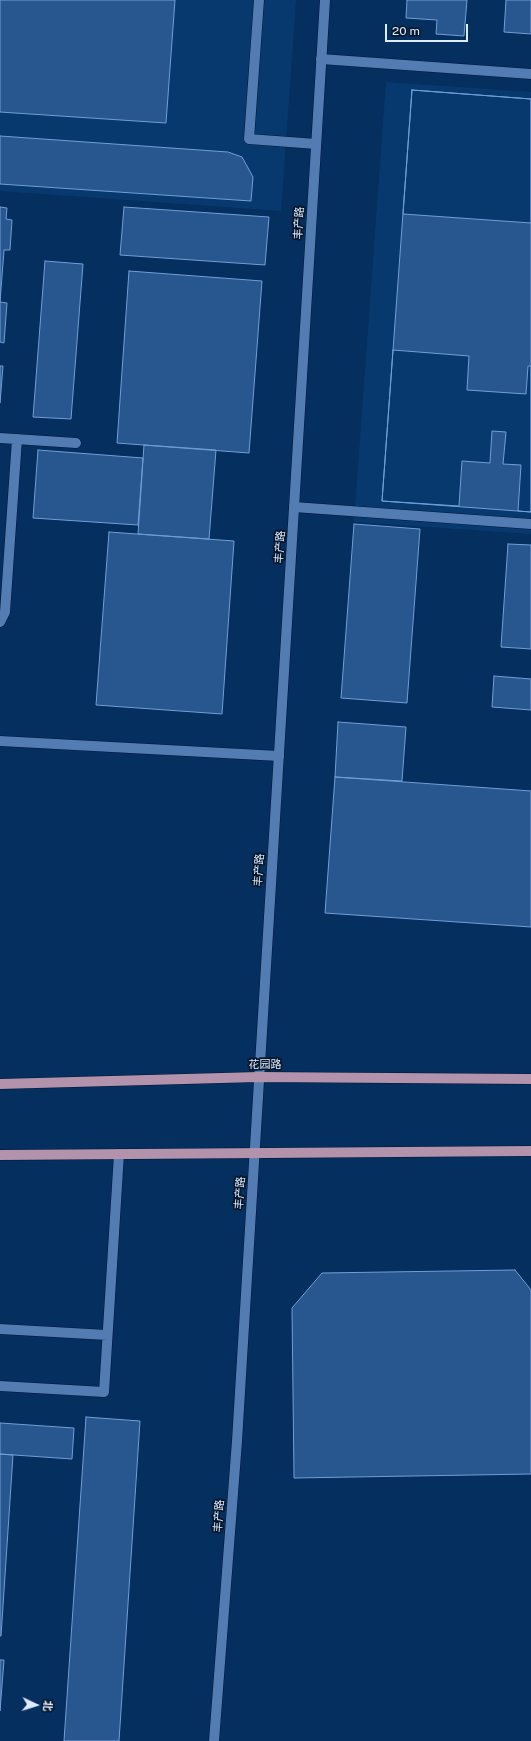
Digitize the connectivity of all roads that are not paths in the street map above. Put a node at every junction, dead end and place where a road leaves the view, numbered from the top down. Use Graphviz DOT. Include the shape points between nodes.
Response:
graph roads {
  1 [pos="259,0"];
  2 [pos="325,0"];
  3 [pos="321,59"];
  4 [pos="531,74"];
  5 [pos="316,144"];
  6 [pos="0,438"];
  7 [pos="17,439"];
  8 [pos="76,442"];
  9 [pos="294,507"];
  10 [pos="531,524"];
  11 [pos="0,622"];
  12 [pos="0,742"];
  13 [pos="279,756"];
  14 [pos="258,1077"];
  15 [pos="531,1079"];
  16 [pos="0,1084"];
  17 [pos="531,1150"];
  18 [pos="254,1153"];
  19 [pos="119,1154"];
  20 [pos="0,1155"];
  21 [pos="0,1329"];
  22 [pos="107,1335"];
  23 [pos="0,1386"];
  24 [pos="214,1741"];
  1 -- 5 [label="street" via="249,139"];
  2 -- 3 [label="street, 丰产路"];
  3 -- 4 [label="street"];
  3 -- 5 [label="street, 丰产路"];
  5 -- 9 [label="street, 丰产路"];
  6 -- 7 [label="street"];
  7 -- 8 [label="street"];
  7 -- 11 [label="street" via="5,612"];
  9 -- 10 [label="street"];
  9 -- 13 [label="street, 丰产路"];
  12 -- 13 [label="street"];
  13 -- 14 [label="street, 丰产路"];
  14 -- 15 [label="main road, 花园路"];
  14 -- 16 [label="main road, 花园路"];
  14 -- 18 [label="street, 丰产路"];
  17 -- 18 [label="main road"];
  18 -- 19 [label="main road"];
  18 -- 24 [label="street, 丰产路" via="236,1449"];
  19 -- 20 [label="main road"];
  19 -- 22 [label="street"];
  21 -- 22 [label="street"];
  22 -- 23 [label="street" via="104,1392"];
}
